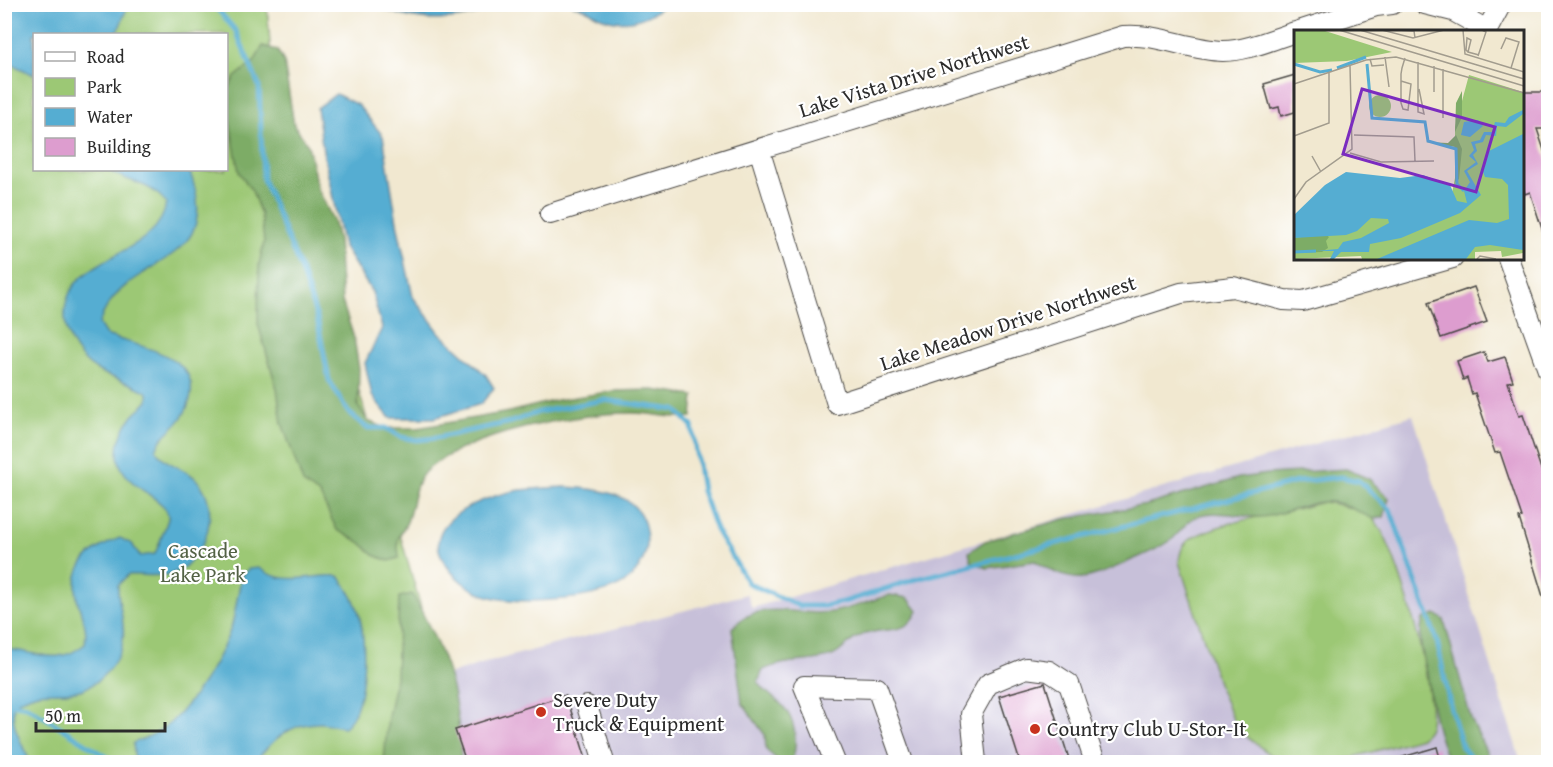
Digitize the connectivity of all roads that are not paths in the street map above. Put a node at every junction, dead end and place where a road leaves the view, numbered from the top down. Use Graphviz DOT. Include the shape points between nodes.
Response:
graph roads {
  1 [pos="1392,4"];
  2 [pos="1425,4"];
  3 [pos="1501,4"];
  4 [pos="1302,30"];
  5 [pos="1484,30"];
  6 [pos="1487,30"];
  7 [pos="1294,33"];
  8 [pos="759,149"];
  9 [pos="550,214"];
  10 [pos="1446,260"];
  11 [pos="1509,260"];
  12 [pos="1548,370"];
  13 [pos="587,706"];
  14 [pos="604,762"];
  15 [pos="835,762"];
  16 [pos="903,762"];
  17 [pos="976,762"];
  18 [pos="1095,762"];
  1 -- 4 [label="street, Lake Vista Drive Northwest"];
  2 -- 5 [label="street" via="1453,11"];
  3 -- 6 [label="street"];
  7 -- 8 [label="street, Lake Vista Drive Northwest" via="1225,51 1143,34 1123,36"];
  8 -- 9 [label="street, Lake Vista Drive Northwest"];
  8 -- 10 [label="street, Lake Meadow Drive Northwest" via="837,404 1181,293 1233,287 1303,301"];
  11 -- 12 [label="street"];
  13 -- 14 [label="street"];
  15 -- 16 [label="street" via="804,686 877,688"];
  17 -- 18 [label="street" via="971,714 988,684 1026,668 1049,671 1069,684"];
}
